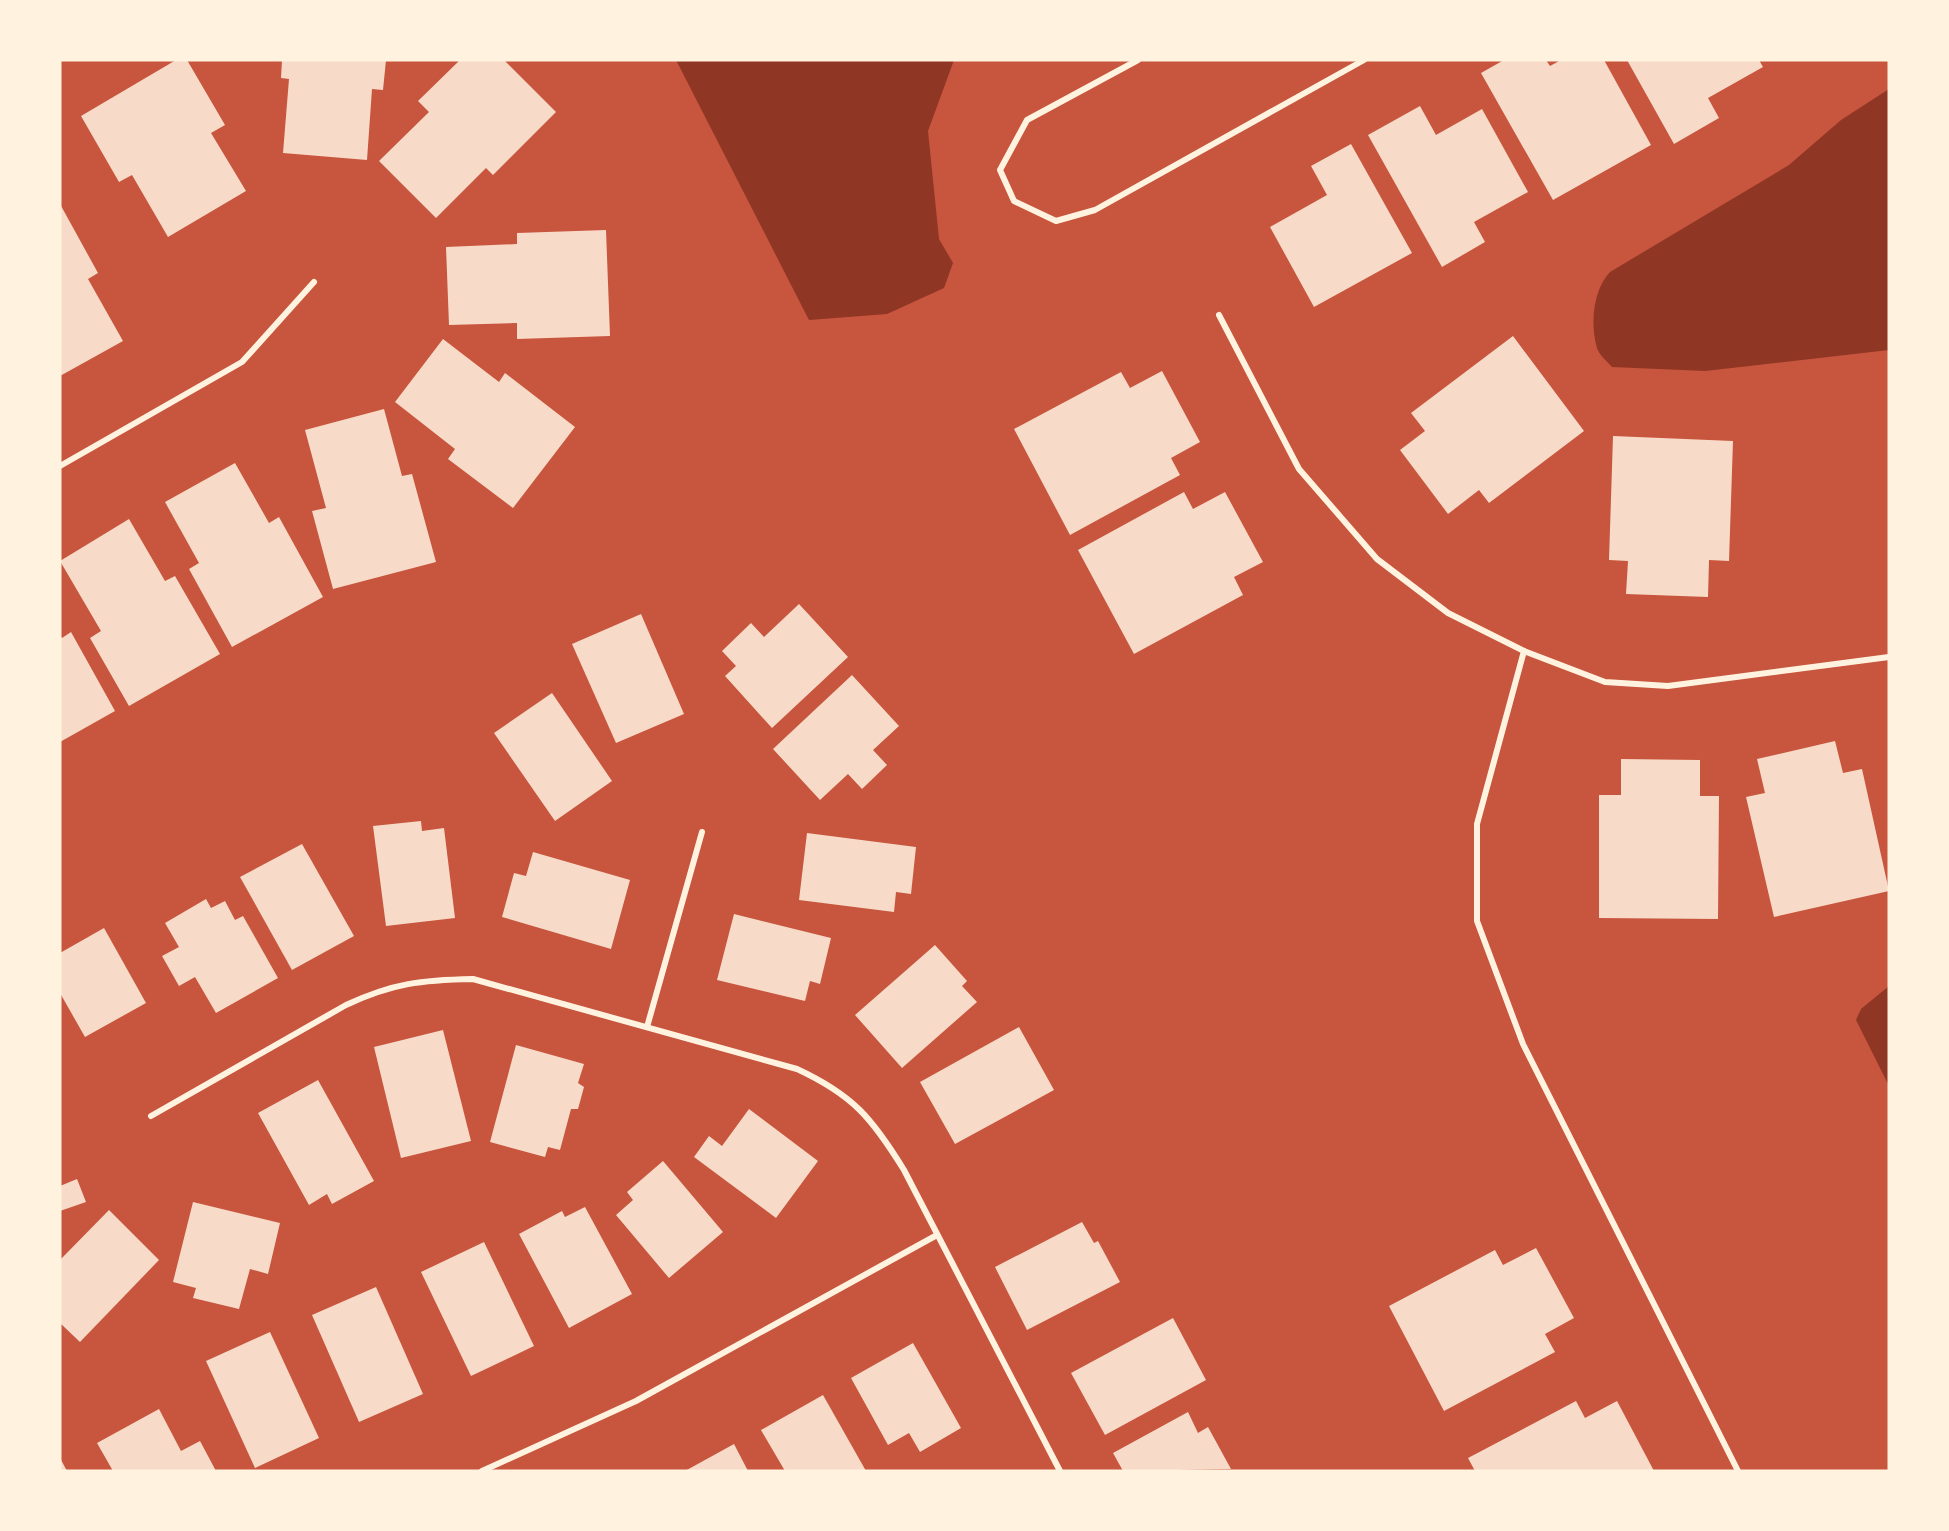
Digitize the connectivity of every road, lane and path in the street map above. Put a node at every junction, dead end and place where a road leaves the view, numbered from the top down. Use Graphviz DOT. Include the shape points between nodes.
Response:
graph roads {
  1 [pos="1138,60"];
  2 [pos="1365,60"];
  3 [pos="314,282"];
  4 [pos="1220,315"];
  5 [pos="60,466"];
  6 [pos="1524,651"];
  7 [pos="1889,657"];
  8 [pos="702,832"];
  9 [pos="647,1027"];
  10 [pos="152,1116"];
  11 [pos="937,1235"];
  12 [pos="482,1471"];
  13 [pos="1060,1471"];
  14 [pos="1738,1471"];
  1 -- 2 [label="street" via="1027,120 1000,170 1014,201 1056,221 1095,210"];
  3 -- 5 [label="street" via="242,362"];
  4 -- 6 [label="street" via="1299,469 1377,559 1448,613"];
  6 -- 7 [label="street" via="1605,682 1668,686"];
  6 -- 14 [label="street" via="1477,824 1477,921 1523,1044"];
  8 -- 9 [label="street"];
  9 -- 10 [label="street" via="473,980 409,982 346,1005"];
  9 -- 11 [label="street" via="797,1069 826,1082 853,1101 879,1129"];
  11 -- 12 [label="street" via="636,1401"];
  11 -- 13 [label="street"];
}
